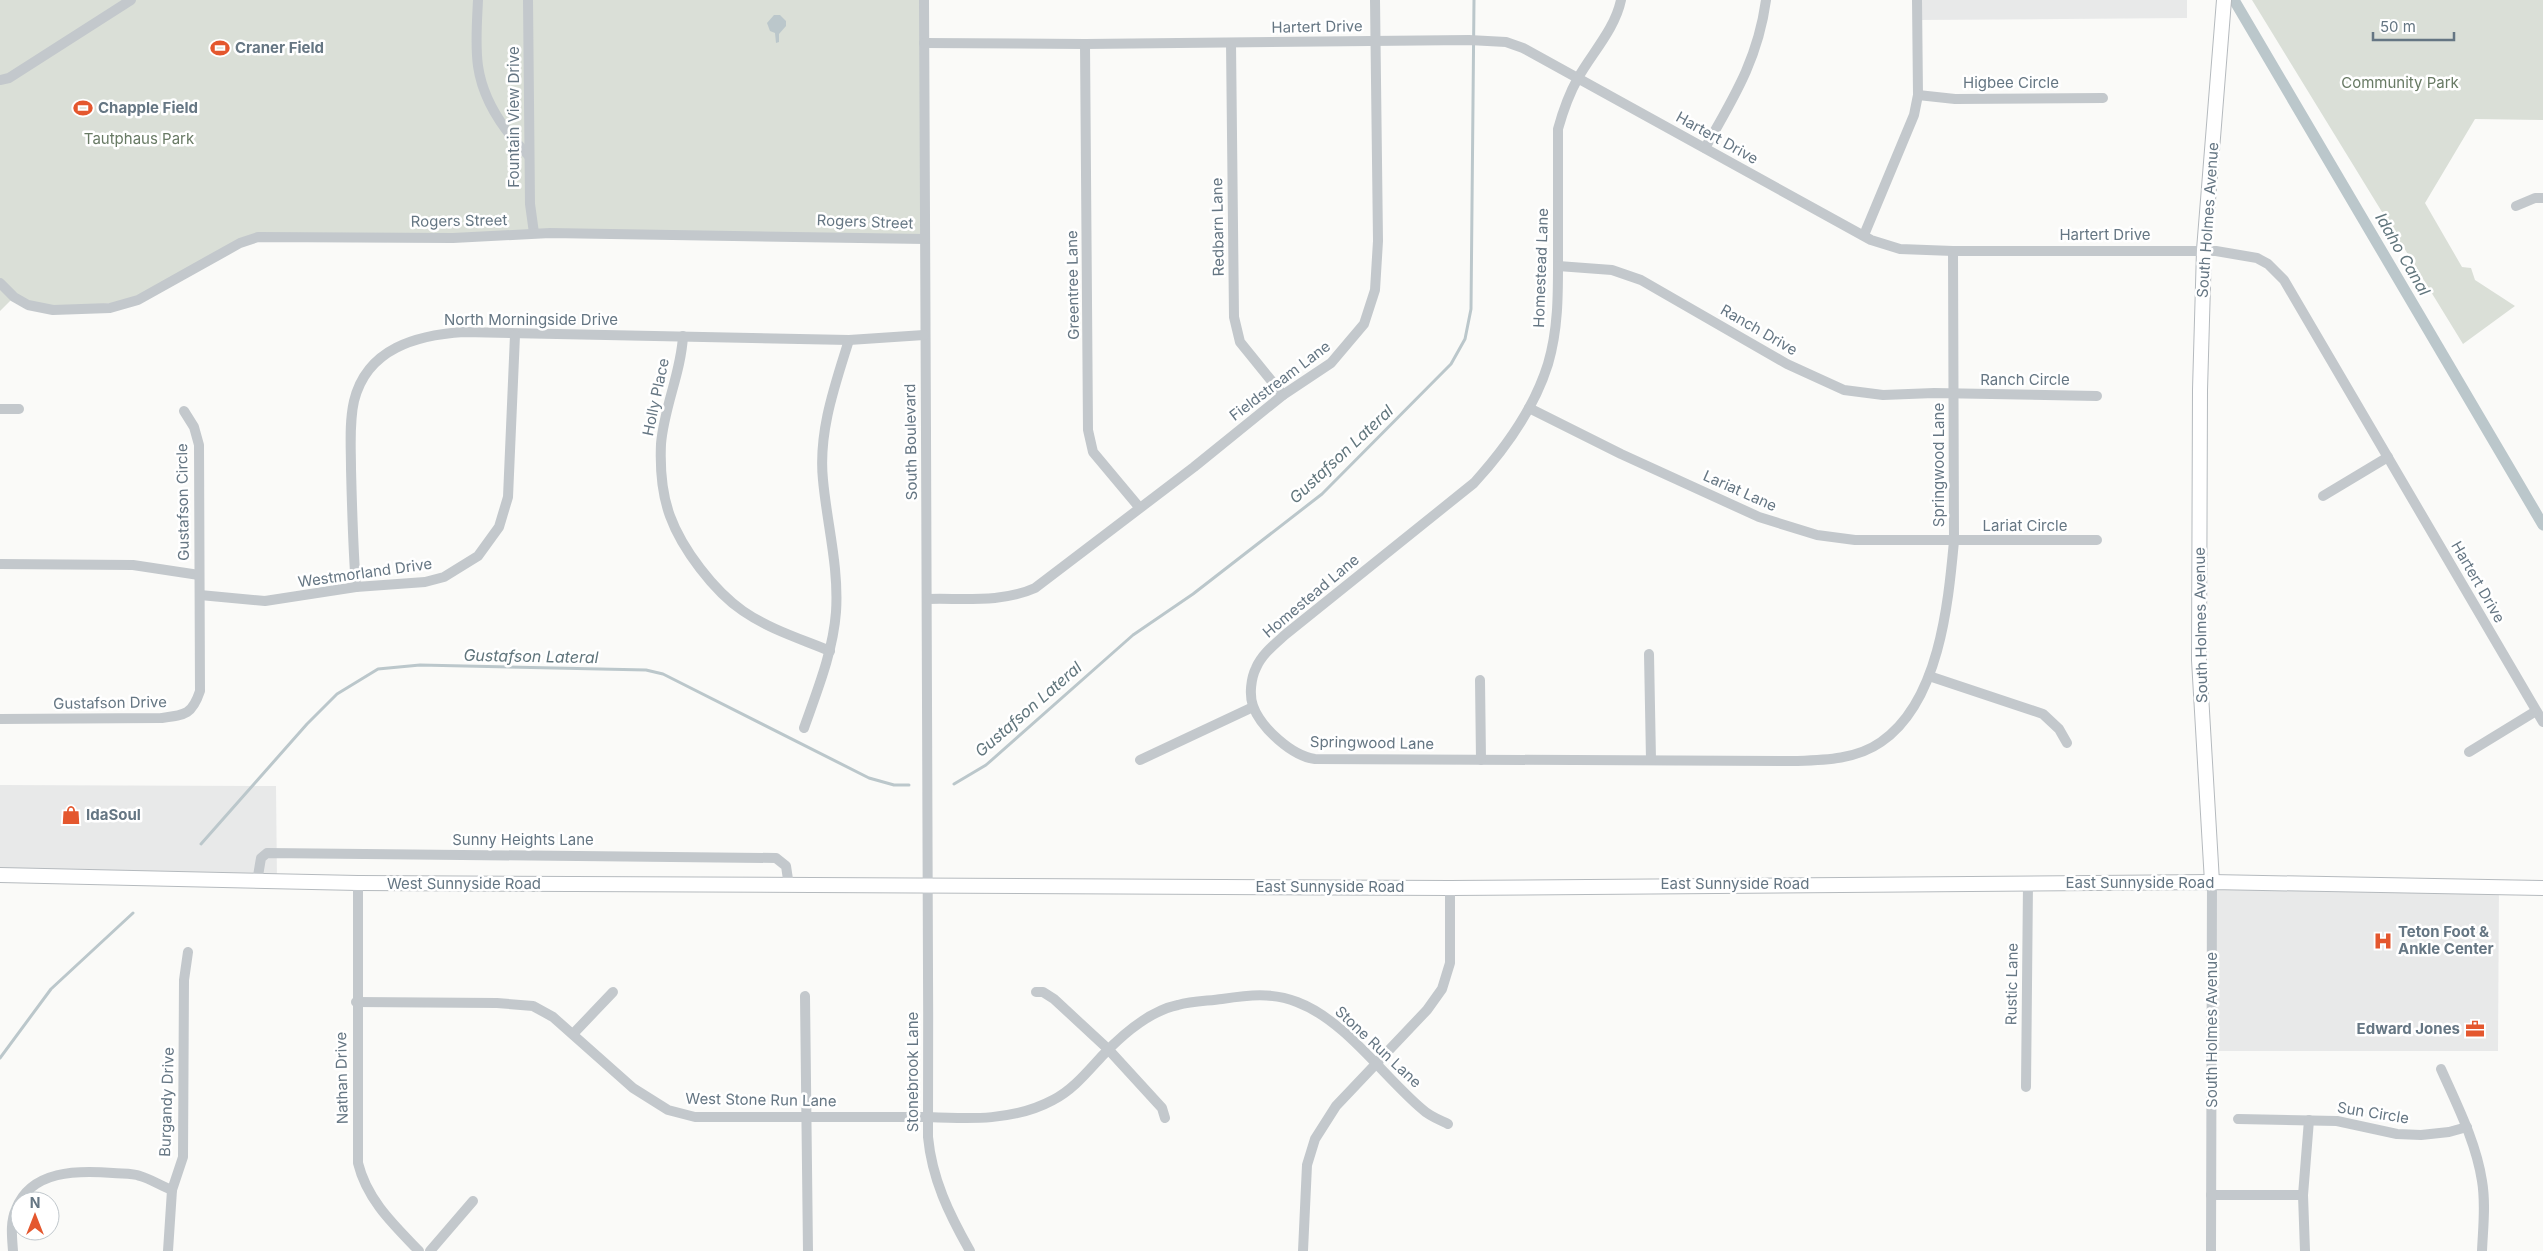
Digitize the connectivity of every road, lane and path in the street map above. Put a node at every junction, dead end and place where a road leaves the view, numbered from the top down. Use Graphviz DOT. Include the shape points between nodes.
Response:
graph roads {
  1 [pos="131,0"];
  2 [pos="478,0"];
  3 [pos="528,0"];
  4 [pos="924,0"];
  5 [pos="1375,0"];
  6 [pos="1622,0"];
  7 [pos="1766,0"];
  8 [pos="1916,0"];
  9 [pos="2224,7"];
  10 [pos="1375,41"];
  11 [pos="924,43"];
  12 [pos="1231,43"];
  13 [pos="1085,44"];
  14 [pos="1578,78"];
  15 [pos="0,80"];
  16 [pos="1918,95"];
  17 [pos="2103,98"];
  18 [pos="1705,148"];
  19 [pos="529,156"];
  20 [pos="2543,198"];
  21 [pos="2516,206"];
  22 [pos="534,232"];
  23 [pos="1864,236"];
  24 [pos="925,239"];
  25 [pos="2204,250"];
  26 [pos="1953,251"];
  27 [pos="1558,266"];
  28 [pos="0,283"];
  29 [pos="515,335"];
  30 [pos="924,335"];
  31 [pos="683,336"];
  32 [pos="848,340"];
  33 [pos="1283,395"];
  34 [pos="1953,395"];
  35 [pos="2097,396"];
  36 [pos="1529,408"];
  37 [pos="0,409"];
  38 [pos="19,409"];
  39 [pos="184,411"];
  40 [pos="2388,457"];
  41 [pos="2322,496"];
  42 [pos="1139,507"];
  43 [pos="2097,540"];
  44 [pos="1954,541"];
  45 [pos="0,564"];
  46 [pos="199,576"];
  47 [pos="356,587"];
  48 [pos="200,595"];
  49 [pos="928,599"];
  50 [pos="830,651"];
  51 [pos="1649,654"];
  52 [pos="1929,676"];
  53 [pos="1480,680"];
  54 [pos="1252,702"];
  55 [pos="2536,711"];
  56 [pos="0,719"];
  57 [pos="2543,722"];
  58 [pos="804,728"];
  59 [pos="2067,743"];
  60 [pos="2469,752"];
  61 [pos="1140,760"];
  62 [pos="1481,760"];
  63 [pos="1650,760"];
  64 [pos="0,875"];
  65 [pos="257,882"];
  66 [pos="2212,882"];
  67 [pos="2028,883"];
  68 [pos="358,884"];
  69 [pos="928,884"];
  70 [pos="790,886"];
  71 [pos="1450,888"];
  72 [pos="2543,888"];
  73 [pos="188,952"];
  74 [pos="613,992"];
  75 [pos="1036,992"];
  76 [pos="804,996"];
  77 [pos="356,1002"];
  78 [pos="574,1034"];
  79 [pos="1108,1049"];
  80 [pos="1376,1066"];
  81 [pos="2441,1069"];
  82 [pos="2026,1087"];
  83 [pos="808,1117"];
  84 [pos="928,1117"];
  85 [pos="1165,1118"];
  86 [pos="962,1119"];
  87 [pos="2238,1119"];
  88 [pos="2309,1120"];
  89 [pos="1448,1124"];
  90 [pos="2467,1128"];
  91 [pos="172,1190"];
  92 [pos="2211,1195"];
  93 [pos="2303,1195"];
  94 [pos="473,1201"];
  95 [pos="13,1251"];
  96 [pos="168,1251"];
  97 [pos="419,1251"];
  98 [pos="430,1251"];
  99 [pos="808,1251"];
  100 [pos="970,1251"];
  101 [pos="1302,1251"];
  102 [pos="2211,1251"];
  103 [pos="2305,1251"];
  104 [pos="2482,1251"];
  1 -- 15 [label="street" via="9,78"];
  2 -- 19 [label="street" via="477,53 482,82 504,128"];
  3 -- 19 [label="street, Fountain View Drive"];
  4 -- 11 [label="street, South Boulevard"];
  5 -- 10 [label="street, Fieldstream Lane"];
  6 -- 14 [label="street, Homestead Lane" via="1614,20"];
  7 -- 18 [label="street" via="1756,50 1741,85"];
  8 -- 16 [label="street"];
  9 -- 25 [label="main road, South Holmes Avenue"];
  10 -- 12 [label="street, Hartert Drive"];
  10 -- 14 [label="street, Hartert Drive" via="1506,42"];
  10 -- 33 [label="street, Fieldstream Lane" via="1378,240 1375,290 1364,324 1342,352"];
  11 -- 13 [label="street, Hartert Drive"];
  11 -- 24 [label="street, South Boulevard"];
  12 -- 13 [label="street, Hartert Drive"];
  12 -- 33 [label="street, Redbarn Lane" via="1234,317 1240,342"];
  13 -- 42 [label="street, Greentree Lane" via="1088,430 1093,452"];
  14 -- 18 [label="street, Hartert Drive"];
  14 -- 27 [label="street, Homestead Lane" via="1558,129"];
  16 -- 17 [label="street, Higbee Circle" via="1955,99"];
  16 -- 23 [label="street" via="1914,115"];
  18 -- 23 [label="street, Hartert Drive"];
  19 -- 22 [label="street, Fountain View Drive"];
  20 -- 21 [label="street"];
  22 -- 24 [label="street, Rogers Street"];
  22 -- 28 [label="street, Rogers Street" via="453,238 258,237 240,242 138,300 110,308 53,310 28,305"];
  23 -- 26 [label="street, Hartert Drive" via="1900,249"];
  24 -- 30 [label="street, South Boulevard"];
  25 -- 26 [label="street, Hartert Drive"];
  25 -- 40 [label="street, Hartert Drive" via="2257,258 2284,280"];
  25 -- 66 [label="main road, South Holmes Avenue" via="2199,660"];
  26 -- 34 [label="street, Springwood Lane"];
  27 -- 34 [label="street, Ranch Drive" via="1612,270 1641,280 1787,364 1844,390 1882,395"];
  27 -- 36 [label="street, Homestead Lane" via="1556,323 1548,363"];
  29 -- 31 [label="street, North Morningside Drive"];
  29 -- 47 [label="street, Westmorland Drive" via="508,497 491,541 478,556 444,577 425,582"];
  29 -- 47 [label="street, North Morningside Drive" via="464,332 418,338 378,358 361,381 351,425 352,540"];
  30 -- 32 [label="street, North Morningside Drive"];
  30 -- 49 [label="street, South Boulevard"];
  31 -- 32 [label="street, North Morningside Drive"];
  31 -- 50 [label="street, Holly Place" via="661,446 663,491 670,516 705,576 723,595 768,625"];
  32 -- 50 [label="street" via="827,415 822,453 822,479 837,582"];
  33 -- 42 [label="street, Fieldstream Lane"];
  34 -- 35 [label="street, Ranch Circle"];
  34 -- 44 [label="street, Springwood Lane"];
  36 -- 44 [label="street, Lariat Lane" via="1621,454 1790,528 1855,540"];
  36 -- 54 [label="street, Homestead Lane" via="1495,460 1474,482 1286,634 1262,658 1253,678"];
  37 -- 38 [label="street"];
  39 -- 46 [label="street, Gustafson Circle" via="194,427 199,446"];
  40 -- 41 [label="street"];
  40 -- 55 [label="street, Hartert Drive"];
  42 -- 49 [label="street, Fieldstream Lane" via="1035,588 1001,597"];
  43 -- 44 [label="street, Lariat Circle"];
  44 -- 52 [label="street, Springwood Lane" via="1944,620"];
  45 -- 46 [label="street" via="133,565"];
  46 -- 48 [label="street, Gustafson Circle"];
  47 -- 48 [label="street, Westmorland Drive" via="265,601"];
  48 -- 56 [label="street, Gustafson Drive" via="200,691 195,706 185,714 162,718"];
  49 -- 69 [label="street, South Boulevard"];
  50 -- 58 [label="street"];
  51 -- 63 [label="street"];
  52 -- 59 [label="street" via="2042,714 2059,729"];
  52 -- 63 [label="street, Springwood Lane" via="1906,721 1881,742 1856,754 1832,760"];
  53 -- 62 [label="street"];
  54 -- 61 [label="street"];
  54 -- 62 [label="street, Springwood Lane" via="1282,744 1304,758"];
  55 -- 57 [label="street, Hartert Drive"];
  55 -- 60 [label="street"];
  62 -- 63 [label="street, Springwood Lane"];
  64 -- 65 [label="main road, West Sunnyside Road"];
  65 -- 68 [label="main road, West Sunnyside Road"];
  65 -- 70 [label="street, Sunny Heights Lane" via="261,858 267,853 776,858 786,866"];
  66 -- 67 [label="main road, East Sunnyside Road"];
  66 -- 72 [label="main road, East Sunnyside Road"];
  66 -- 92 [label="street, South Holmes Avenue"];
  67 -- 71 [label="main road, East Sunnyside Road"];
  67 -- 82 [label="street, Rustic Lane"];
  68 -- 70 [label="main road, West Sunnyside Road"];
  68 -- 77 [label="street, Nathan Drive"];
  69 -- 70 [label="main road, West Sunnyside Road"];
  69 -- 71 [label="main road, East Sunnyside Road"];
  69 -- 84 [label="street, Stonebrook Lane"];
  71 -- 80 [label="street" via="1450,963 1442,989 1428,1010"];
  73 -- 91 [label="street, Burgandy Drive" via="184,980 183,1157"];
  74 -- 78 [label="street"];
  75 -- 79 [label="street" via="1043,992 1054,999"];
  76 -- 83 [label="street"];
  77 -- 78 [label="street, West Stone Run Lane" via="533,1006"];
  77 -- 97 [label="street, Nathan Drive" via="361,1173 388,1219"];
  78 -- 83 [label="street, West Stone Run Lane" via="633,1088 668,1110 694,1117"];
  79 -- 80 [label="street, Stone Run Lane" via="1142,1020 1177,1005 1272,995 1299,1002 1324,1016"];
  79 -- 85 [label="street" via="1162,1108"];
  79 -- 86 [label="street, Stone Run Lane" via="1079,1081 1055,1100 1011,1115"];
  80 -- 89 [label="street, Stone Run Lane" via="1424,1111"];
  80 -- 101 [label="street" via="1336,1106 1312,1145 1307,1165"];
  81 -- 90 [label="street"];
  83 -- 84 [label="street, West Stone Run Lane"];
  83 -- 99 [label="street"];
  84 -- 86 [label="street, West Stone Run Lane"];
  84 -- 100 [label="street, Stonebrook Lane" via="930,1161 937,1184"];
  87 -- 88 [label="street, Sun Circle"];
  88 -- 90 [label="street, Sun Circle" via="2337,1121 2397,1134 2421,1135"];
  88 -- 93 [label="street"];
  90 -- 104 [label="street" via="2482,1182"];
  91 -- 95 [label="street" via="139,1175 70,1172 44,1179 27,1192 16,1209 12,1228"];
  91 -- 96 [label="street, Burgandy Drive"];
  92 -- 93 [label="street"];
  92 -- 102 [label="street, South Holmes Avenue"];
  93 -- 103 [label="street"];
  94 -- 98 [label="street"];
}
